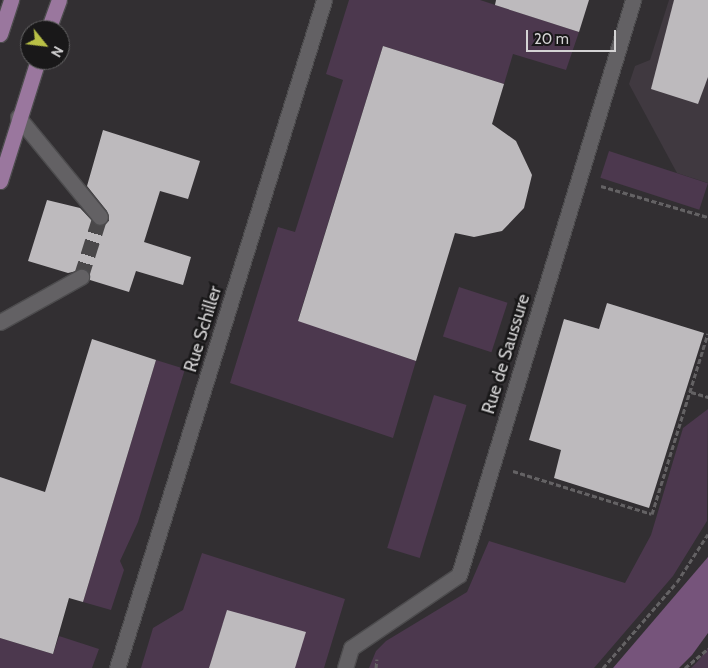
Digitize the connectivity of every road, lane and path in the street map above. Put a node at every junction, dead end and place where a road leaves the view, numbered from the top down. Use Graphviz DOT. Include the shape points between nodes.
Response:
graph roads {
  1 [pos="11,0"];
  2 [pos="59,0"];
  3 [pos="324,0"];
  4 [pos="633,0"];
  5 [pos="52,20"];
  6 [pos="0,34"];
  7 [pos="34,70"];
  8 [pos="18,117"];
  9 [pos="579,179"];
  10 [pos="0,181"];
  11 [pos="100,216"];
  12 [pos="708,217"];
  13 [pos="82,277"];
  14 [pos="0,322"];
  15 [pos="708,333"];
  16 [pos="691,392"];
  17 [pos="708,397"];
  18 [pos="492,465"];
  19 [pos="708,534"];
  20 [pos="708,649"];
  21 [pos="117,668"];
  22 [pos="345,668"];
  23 [pos="603,668"];
  24 [pos="685,668"];
  1 -- 6 [label="main road"];
  2 -- 5 [label="main road"];
  3 -- 21 [label="street, Rue Schiller"];
  4 -- 9 [label="street, Rue de Saussure"];
  7 -- 8 [label="main road"];
  8 -- 10 [label="main road"];
  8 -- 11 [label="street"];
  9 -- 12 [label="path"];
  9 -- 18 [label="street, Rue de Saussure"];
  13 -- 14 [label="street"];
  15 -- 16 [label="path"];
  16 -- 17 [label="path"];
  16 -- 18 [label="path" via="652,514"];
  18 -- 22 [label="street, Rue de Saussure" via="459,575 351,648"];
  19 -- 23 [label="path" via="678,582"];
  20 -- 24 [label="path"];
}
